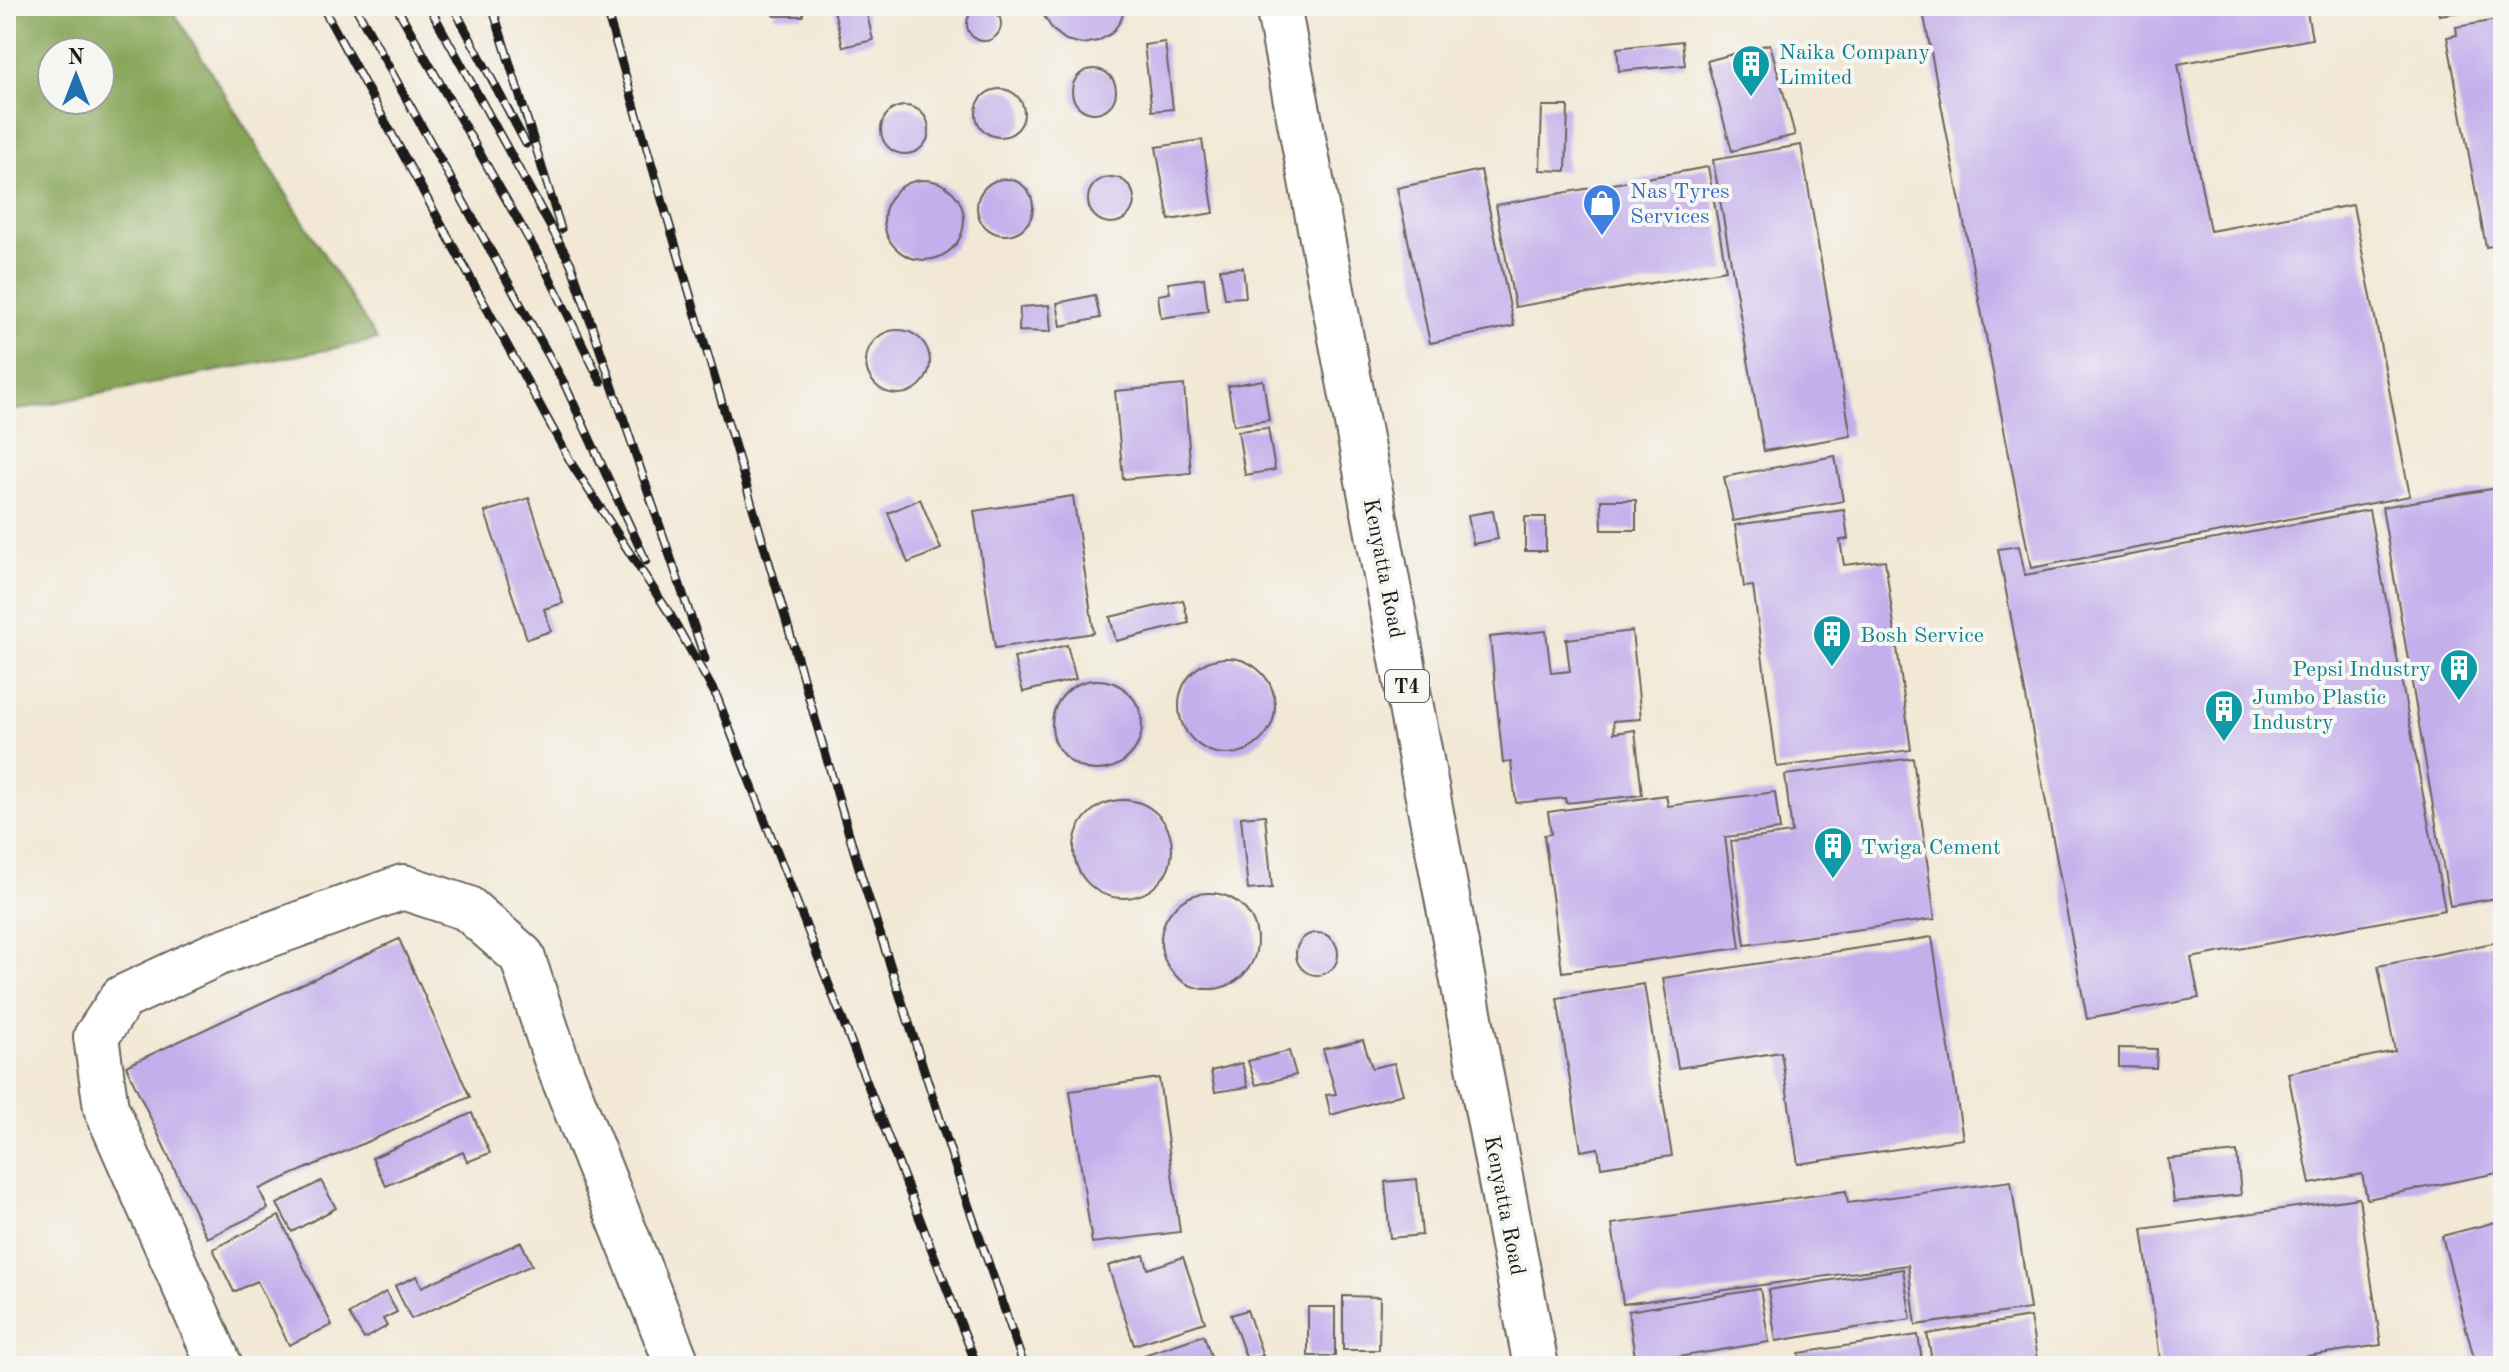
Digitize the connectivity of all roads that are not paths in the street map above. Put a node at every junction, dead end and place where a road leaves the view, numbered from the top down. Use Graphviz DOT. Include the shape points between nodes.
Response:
graph roads {
  1 [pos="1278,6"];
  2 [pos="220,1366"];
  3 [pos="678,1366"];
  4 [pos="1536,1366"];
  1 -- 4 [label="main road, Kenyatta Road / T4"];
  2 -- 3 [label="main road" via="106,1108 96,1037 122,998 216,954 403,887 467,908 522,956 556,1059"];
}
